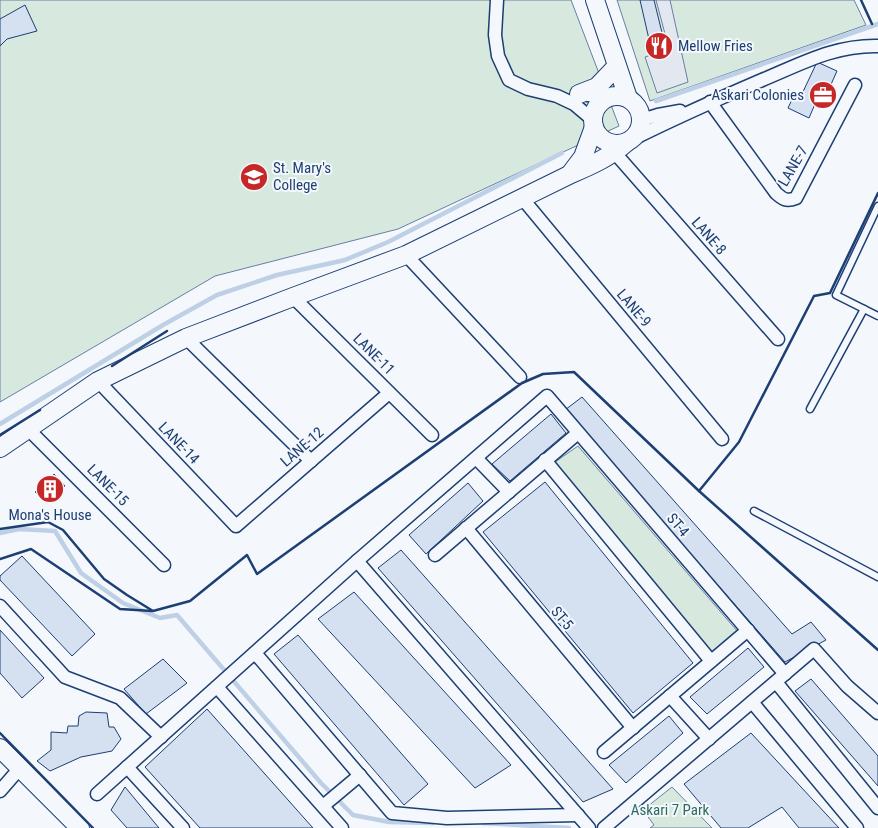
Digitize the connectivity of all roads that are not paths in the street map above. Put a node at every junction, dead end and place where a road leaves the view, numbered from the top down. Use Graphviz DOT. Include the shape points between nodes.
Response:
graph roads {
  1 [pos="497,0"];
  2 [pos="595,0"];
  3 [pos="878,46"];
  4 [pos="617,66"];
  5 [pos="855,85"];
  6 [pos="579,94"];
  7 [pos="557,96"];
  8 [pos="608,98"];
  9 [pos="628,98"];
  10 [pos="710,102"];
  11 [pos="690,110"];
  12 [pos="642,120"];
  13 [pos="594,123"];
  14 [pos="625,145"];
  15 [pos="571,174"];
  16 [pos="522,198"];
  17 [pos="878,206"];
  18 [pos="406,255"];
  19 [pos="293,296"];
  20 [pos="864,309"];
  21 [pos="878,316"];
  22 [pos="186,338"];
  23 [pos="778,339"];
  24 [pos="520,376"];
  25 [pos="98,381"];
  26 [pos="389,392"];
  27 [pos="810,409"];
  28 [pos="28,428"];
  29 [pos="578,433"];
  30 [pos="432,435"];
  31 [pos="722,439"];
  32 [pos="0,448"];
  33 [pos="476,458"];
  34 [pos="545,460"];
  35 [pos="312,461"];
  36 [pos="509,492"];
  37 [pos="754,511"];
  38 [pos="236,526"];
  39 [pos="466,528"];
  40 [pos="435,555"];
  41 [pos="357,562"];
  42 [pos="164,565"];
  43 [pos="878,577"];
  44 [pos="0,606"];
  45 [pos="748,630"];
  46 [pos="255,653"];
  47 [pos="711,661"];
  48 [pos="780,678"];
  49 [pos="217,687"];
  50 [pos="670,696"];
  51 [pos="752,702"];
  52 [pos="878,713"];
  53 [pos="633,728"];
  54 [pos="161,737"];
  55 [pos="710,739"];
  56 [pos="0,748"];
  57 [pos="604,752"];
  58 [pos="128,767"];
  59 [pos="20,768"];
  60 [pos="360,775"];
  61 [pos="0,791"];
  62 [pos="97,794"];
  63 [pos="323,806"];
  64 [pos="878,808"];
  65 [pos="578,816"];
  66 [pos="80,828"];
  67 [pos="183,828"];
  68 [pos="342,828"];
  69 [pos="589,828"];
  70 [pos="604,828"];
  71 [pos="857,828"];
  1 -- 7 [label="street" via="494,34 498,56 509,80 528,89"];
  2 -- 4 [label="street"];
  3 -- 10 [label="street" via="857,46 827,53"];
  4 -- 6 [label="street" via="597,86"];
  4 -- 9 [label="street"];
  5 -- 10 [label="street, LANE-7" via="796,198 790,201 776,193"];
  6 -- 7 [label="street"];
  6 -- 8 [label="street"];
  7 -- 13 [label="street" via="574,104"];
  8 -- 9 [label="street"];
  8 -- 13 [label="street" via="597,107"];
  9 -- 12 [label="street" via="638,107"];
  10 -- 11 [label="street"];
  11 -- 12 [label="street"];
  11 -- 14 [label="street"];
  12 -- 14 [label="street" via="638,134"];
  13 -- 14 [label="street" via="601,138"];
  13 -- 15 [label="street" via="583,156"];
  14 -- 15 [label="street"];
  14 -- 23 [label="street, LANE-8"];
  15 -- 16 [label="street"];
  16 -- 18 [label="street"];
  16 -- 31 [label="street, LANE-9"];
  17 -- 20 [label="lane" via="836,295"];
  18 -- 19 [label="street"];
  18 -- 24 [label="street"];
  19 -- 22 [label="street"];
  19 -- 26 [label="street, LANE-11"];
  20 -- 21 [label="lane"];
  20 -- 27 [label="lane"];
  22 -- 25 [label="street"];
  22 -- 35 [label="street"];
  25 -- 28 [label="street"];
  25 -- 38 [label="street, LANE-14"];
  26 -- 30 [label="street, LANE-11"];
  26 -- 35 [label="street, LANE-12"];
  28 -- 32 [label="street"];
  28 -- 42 [label="street, LANE-15"];
  29 -- 33 [label="street, ST-4" via="547,396"];
  29 -- 34 [label="street"];
  29 -- 45 [label="street, ST-4"];
  33 -- 36 [label="street"];
  33 -- 41 [label="street"];
  34 -- 36 [label="street"];
  34 -- 47 [label="street"];
  35 -- 38 [label="street, LANE-12"];
  36 -- 39 [label="street"];
  37 -- 43 [label="lane"];
  39 -- 40 [label="street"];
  39 -- 53 [label="street, ST-5"];
  41 -- 46 [label="street"];
  41 -- 65 [label="street"];
  44 -- 54 [label="street" via="65,677 120,698"];
  45 -- 47 [label="street"];
  45 -- 48 [label="street, ST-4"];
  46 -- 49 [label="street"];
  46 -- 60 [label="street"];
  47 -- 50 [label="street"];
  48 -- 51 [label="street"];
  48 -- 52 [label="street" via="814,650 847,686"];
  48 -- 64 [label="street, ST-4"];
  49 -- 54 [label="street"];
  49 -- 63 [label="street"];
  50 -- 53 [label="street"];
  50 -- 55 [label="street"];
  51 -- 55 [label="street"];
  51 -- 71 [label="street"];
  53 -- 57 [label="street"];
  54 -- 58 [label="street"];
  55 -- 70 [label="street"];
  56 -- 59 [label="street"];
  58 -- 62 [label="street"];
  58 -- 67 [label="street"];
  59 -- 61 [label="street"];
  59 -- 66 [label="street"];
  60 -- 63 [label="street"];
  60 -- 65 [label="street" via="392,813 447,818"];
  63 -- 68 [label="street"];
  65 -- 69 [label="street"];
}
